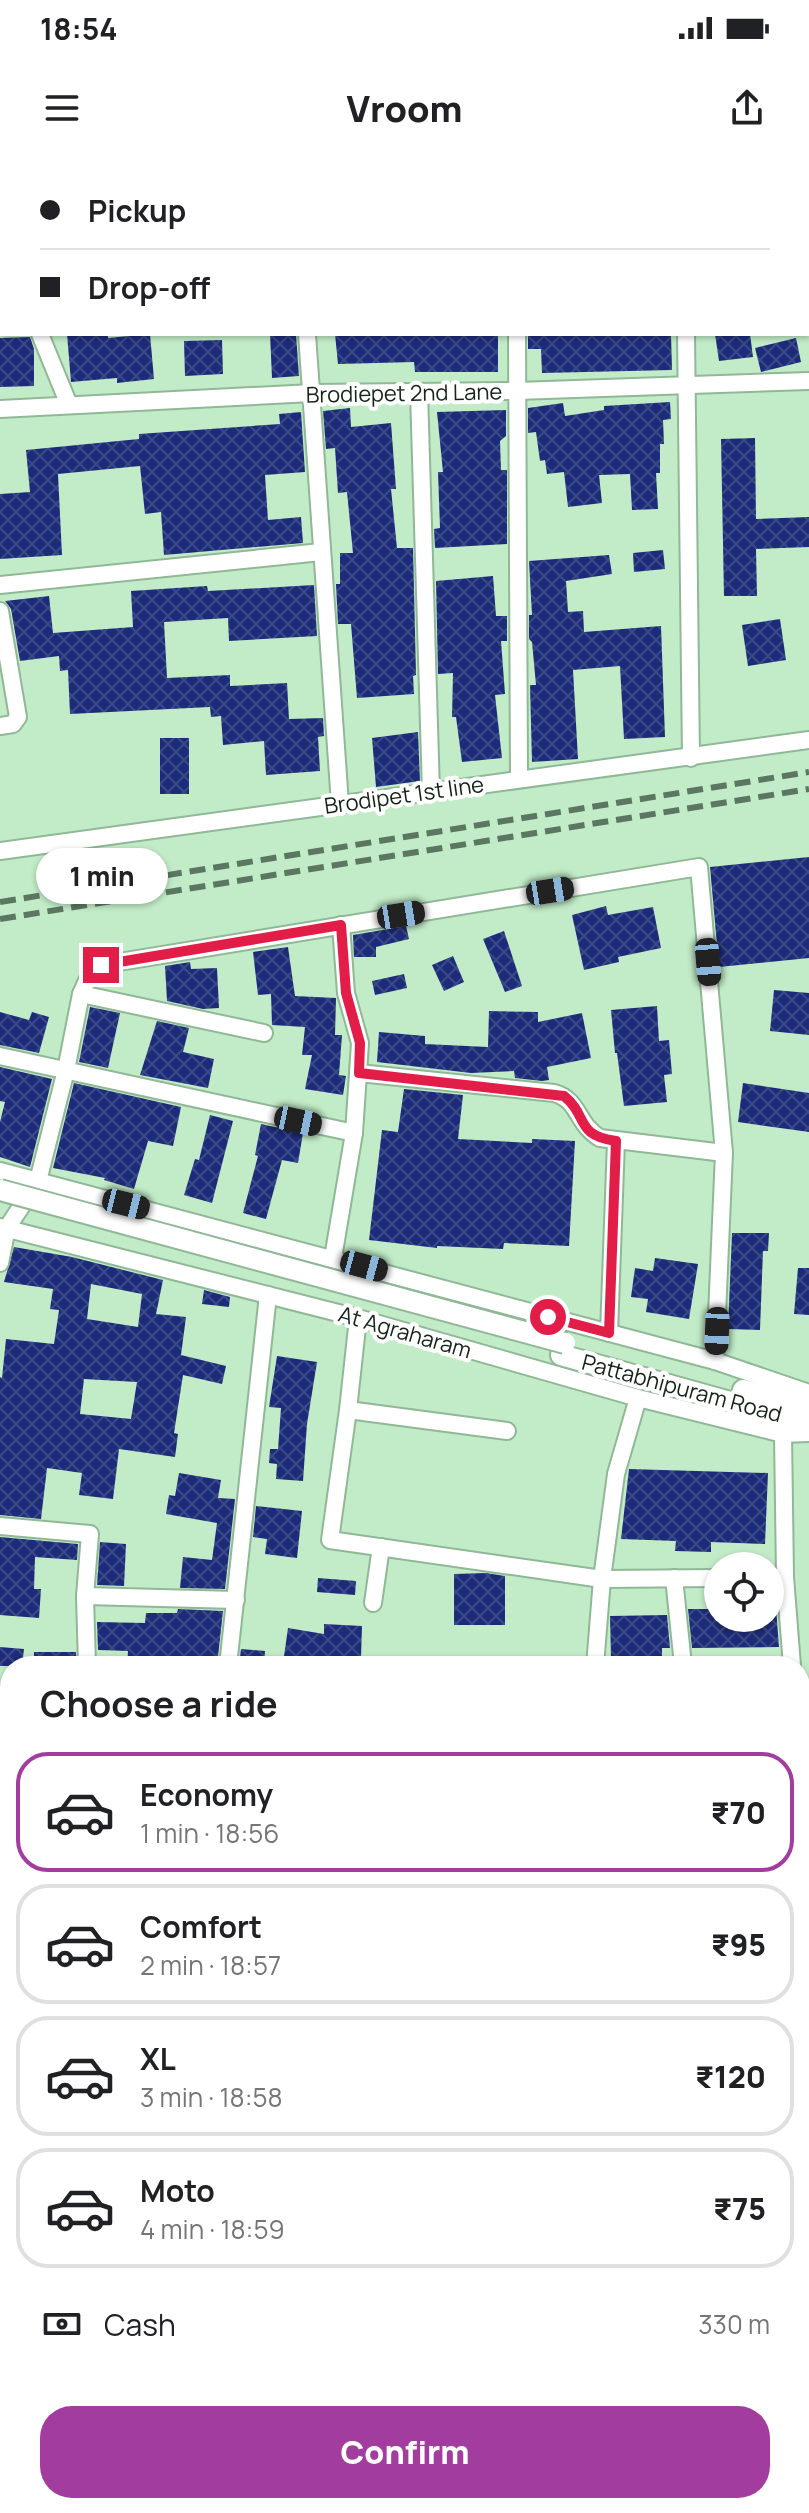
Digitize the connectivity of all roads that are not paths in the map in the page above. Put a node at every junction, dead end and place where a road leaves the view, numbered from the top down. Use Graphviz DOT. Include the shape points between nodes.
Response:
graph roads {
  1 [pos="41,336"];
  2 [pos="307,336"];
  3 [pos="517,336"];
  4 [pos="686,336"];
  5 [pos="809,381"];
  6 [pos="686,384"];
  7 [pos="517,391"];
  8 [pos="419,392"];
  9 [pos="312,393"];
  10 [pos="69,405"];
  11 [pos="0,409"];
  12 [pos="321,552"];
  13 [pos="0,585"];
  14 [pos="0,611"];
  15 [pos="0,726"];
  16 [pos="809,740"];
  17 [pos="691,758"];
  18 [pos="519,778"];
  19 [pos="431,792"];
  20 [pos="340,804"];
  21 [pos="0,851"];
  22 [pos="341,925"];
  23 [pos="81,994"];
  24 [pos="264,1033"];
  25 [pos="0,1056"];
  26 [pos="66,1070"];
  27 [pos="359,1073"];
  28 [pos="354,1133"];
  29 [pos="616,1141"];
  30 [pos="724,1153"];
  31 [pos="0,1171"];
  32 [pos="38,1181"];
  33 [pos="0,1190"];
  34 [pos="0,1201"];
  35 [pos="3,1228"];
  36 [pos="333,1258"];
  37 [pos="0,1263"];
  38 [pos="268,1295"];
  39 [pos="358,1318"];
  40 [pos="609,1333"];
  41 [pos="563,1349"];
  42 [pos="715,1361"];
  43 [pos="809,1393"];
  44 [pos="638,1398"];
  45 [pos="809,1407"];
  46 [pos="348,1410"];
  47 [pos="809,1424"];
  48 [pos="507,1431"];
  49 [pos="809,1433"];
  50 [pos="783,1434"];
  51 [pos="0,1526"];
  52 [pos="381,1547"];
  53 [pos="779,1552"];
  54 [pos="674,1578"];
  55 [pos="704,1578"];
  56 [pos="602,1579"];
  57 [pos="85,1596"];
  58 [pos="236,1600"];
  59 [pos="373,1603"];
  60 [pos="784,1615"];
  61 [pos="87,1656"];
  62 [pos="229,1656"];
  63 [pos="596,1656"];
  64 [pos="682,1656"];
  65 [pos="790,1656"];
  1 -- 10 [label="street"];
  2 -- 9 [label="street"];
  3 -- 7 [label="street"];
  4 -- 6 [label="street"];
  5 -- 6 [label="street, Brodiepet 2nd Lane"];
  6 -- 7 [label="street, Brodiepet 2nd Lane"];
  6 -- 17 [label="street"];
  7 -- 8 [label="street, Brodiepet 2nd Lane"];
  7 -- 18 [label="street"];
  8 -- 9 [label="street, Brodiepet 2nd Lane"];
  8 -- 19 [label="street"];
  9 -- 10 [label="street, Brodiepet 2nd Lane"];
  9 -- 12 [label="street"];
  10 -- 11 [label="street, Brodiepet 2nd Lane"];
  12 -- 13 [label="street"];
  12 -- 20 [label="street"];
  14 -- 15 [label="street" via="18,717 13,724"];
  16 -- 17 [label="street, Brodipet 1st line"];
  17 -- 18 [label="street, Brodipet 1st line"];
  18 -- 19 [label="street, Brodipet 1st line"];
  19 -- 20 [label="street, Brodipet 1st line"];
  20 -- 21 [label="street, Brodipet 1st line"];
  22 -- 23 [label="street" via="101,965"];
  22 -- 27 [label="street" via="346,993 360,1043"];
  22 -- 30 [label="street" via="699,867"];
  23 -- 24 [label="street"];
  23 -- 26 [label="street"];
  25 -- 26 [label="street"];
  26 -- 28 [label="street"];
  26 -- 32 [label="street"];
  27 -- 28 [label="street"];
  27 -- 29 [label="street" via="564,1096 588,1132"];
  28 -- 36 [label="street"];
  29 -- 30 [label="street"];
  29 -- 40 [label="street"];
  30 -- 42 [label="street"];
  31 -- 32 [label="street"];
  32 -- 35 [label="street"];
  32 -- 36 [label="street"];
  33 -- 41 [label="street, Pattabhipuram Road, bridge"];
  34 -- 41 [label="street, Pattabhipuram Road"];
  35 -- 37 [label="street"];
  35 -- 38 [label="street, At Agraharam"];
  36 -- 40 [label="street"];
  38 -- 39 [label="street, At Agraharam"];
  38 -- 58 [label="street"];
  39 -- 44 [label="street, At Agraharam"];
  39 -- 46 [label="street"];
  40 -- 42 [label="street"];
  41 -- 45 [label="street, Pattabhipuram Road"];
  41 -- 47 [label="street, Pattabhipuram Road"];
  42 -- 43 [label="street"];
  44 -- 50 [label="street, At Agraharam"];
  44 -- 56 [label="street" via="616,1474"];
  46 -- 48 [label="street"];
  46 -- 52 [label="street" via="330,1540"];
  49 -- 50 [label="street, At Agraharam"];
  50 -- 53 [label="street"];
  51 -- 57 [label="street" via="90,1534"];
  52 -- 56 [label="street"];
  52 -- 59 [label="street"];
  54 -- 55 [label="street"];
  54 -- 56 [label="street"];
  54 -- 64 [label="street"];
  56 -- 63 [label="street"];
  57 -- 58 [label="street"];
  57 -- 61 [label="street"];
  58 -- 62 [label="street"];
  60 -- 65 [label="street"];
}
